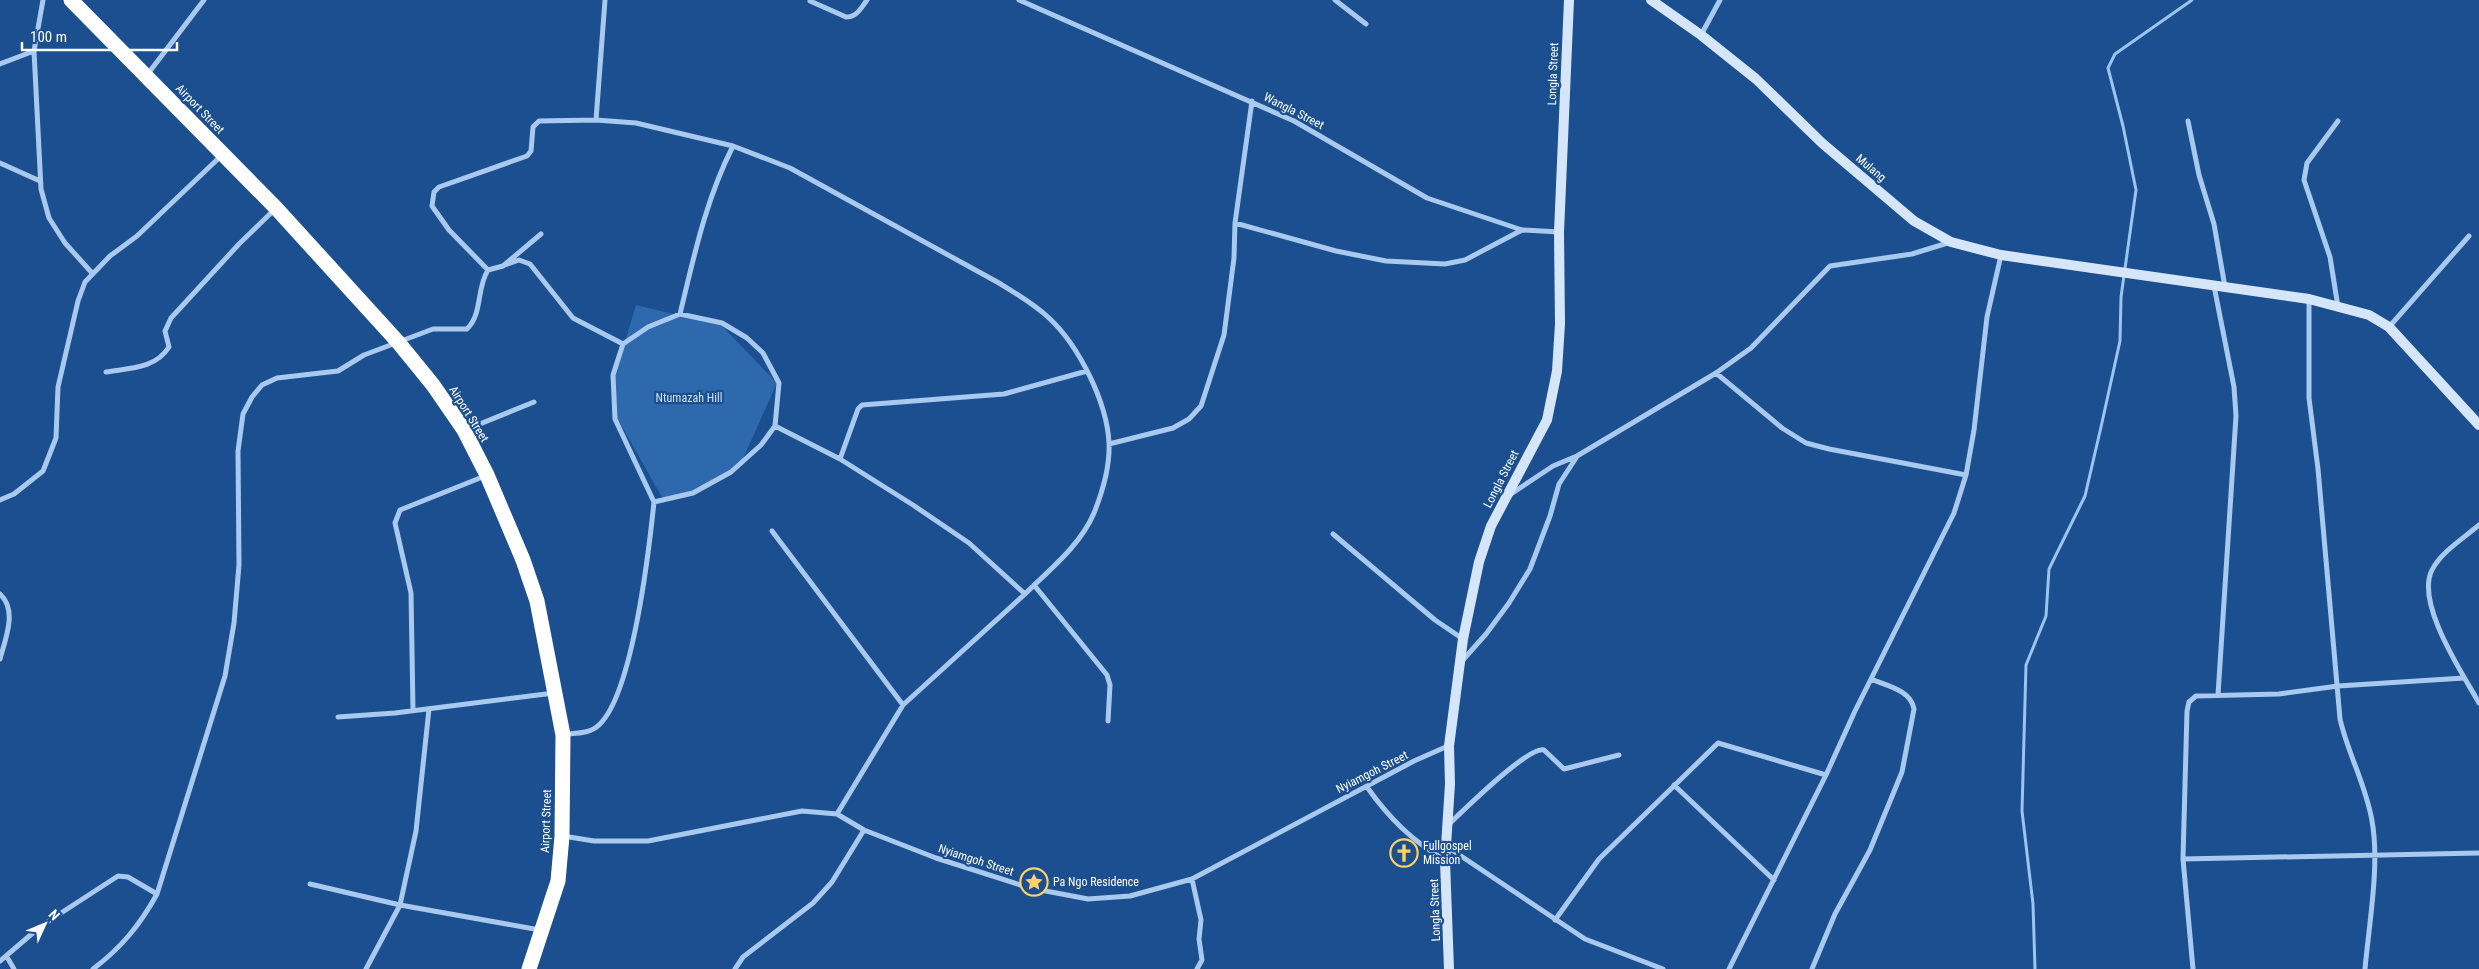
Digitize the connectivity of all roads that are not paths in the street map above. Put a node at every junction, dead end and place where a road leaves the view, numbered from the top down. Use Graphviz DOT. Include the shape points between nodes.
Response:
graph roads {
  1 [pos="43,0"];
  2 [pos="71,0"];
  3 [pos="204,0"];
  4 [pos="605,0"];
  5 [pos="867,0"];
  6 [pos="1019,0"];
  7 [pos="1335,0"];
  8 [pos="1569,0"];
  9 [pos="1651,0"];
  10 [pos="1720,0"];
  11 [pos="810,1"];
  12 [pos="1366,24"];
  13 [pos="1701,35"];
  14 [pos="34,52"];
  15 [pos="0,64"];
  16 [pos="147,75"];
  17 [pos="1252,101"];
  18 [pos="596,120"];
  19 [pos="2188,121"];
  20 [pos="2338,121"];
  21 [pos="733,146"];
  22 [pos="223,154"];
  23 [pos="0,163"];
  24 [pos="40,181"];
  25 [pos="276,208"];
  26 [pos="1235,223"];
  27 [pos="1522,230"];
  28 [pos="1559,232"];
  29 [pos="541,234"];
  30 [pos="2469,236"];
  31 [pos="1951,242"];
  32 [pos="2000,255"];
  33 [pos="502,266"];
  34 [pos="488,270"];
  35 [pos="93,274"];
  36 [pos="2214,286"];
  37 [pos="2225,288"];
  38 [pos="2309,300"];
  39 [pos="2338,307"];
  40 [pos="680,314"];
  41 [pos="2389,327"];
  42 [pos="398,342"];
  43 [pos="623,344"];
  44 [pos="1087,371"];
  45 [pos="106,372"];
  46 [pos="1716,373"];
  47 [pos="534,402"];
  48 [pos="2479,425"];
  49 [pos="775,426"];
  50 [pos="464,430"];
  51 [pos="1109,444"];
  52 [pos="1576,456"];
  53 [pos="840,458"];
  54 [pos="487,475"];
  55 [pos="1966,475"];
  56 [pos="1507,497"];
  57 [pos="0,500"];
  58 [pos="654,502"];
  59 [pos="2479,525"];
  60 [pos="772,531"];
  61 [pos="1333,534"];
  62 [pos="1034,585"];
  63 [pos="0,594"];
  64 [pos="1025,594"];
  65 [pos="1463,639"];
  66 [pos="0,659"];
  67 [pos="1460,664"];
  68 [pos="2464,678"];
  69 [pos="1871,679"];
  70 [pos="2338,686"];
  71 [pos="556,693"];
  72 [pos="2477,694"];
  73 [pos="2218,695"];
  74 [pos="2479,703"];
  75 [pos="903,705"];
  76 [pos="429,709"];
  77 [pos="413,710"];
  78 [pos="338,717"];
  79 [pos="1108,721"];
  80 [pos="563,735"];
  81 [pos="1449,746"];
  82 [pos="1619,755"];
  83 [pos="1826,775"];
  84 [pos="1674,785"];
  85 [pos="1366,787"];
  86 [pos="837,814"];
  87 [pos="1446,826"];
  88 [pos="864,830"];
  89 [pos="562,836"];
  90 [pos="1446,846"];
  91 [pos="2479,853"];
  92 [pos="2375,855"];
  93 [pos="2183,859"];
  94 [pos="1445,861"];
  95 [pos="1192,878"];
  96 [pos="1774,880"];
  97 [pos="310,884"];
  98 [pos="157,894"];
  99 [pos="400,905"];
  100 [pos="1555,920"];
  101 [pos="543,931"];
  102 [pos="7,956"];
  103 [pos="0,961"];
  104 [pos="14,969"];
  105 [pos="93,969"];
  106 [pos="366,969"];
  107 [pos="529,969"];
  108 [pos="734,969"];
  109 [pos="1197,969"];
  110 [pos="1449,969"];
  111 [pos="1663,969"];
  112 [pos="1728,969"];
  113 [pos="1812,969"];
  114 [pos="2193,969"];
  115 [pos="2365,969"];
  1 -- 14 [label="street"];
  2 -- 16 [label="highway, Airport Street"];
  3 -- 16 [label="street"];
  4 -- 18 [label="street"];
  5 -- 11 [label="street" via="852,17"];
  6 -- 17 [label="street, Wangla Street"];
  7 -- 12 [label="street"];
  8 -- 28 [label="main road, Longla Street"];
  9 -- 13 [label="main road, Mulang"];
  10 -- 13 [label="street"];
  13 -- 31 [label="main road, Mulang" via="1756,79 1822,144 1914,220"];
  14 -- 15 [label="street"];
  14 -- 24 [label="street"];
  16 -- 22 [label="highway, Airport Street"];
  17 -- 26 [label="street"];
  17 -- 27 [label="street, Wangla Street" via="1294,121 1427,198"];
  18 -- 21 [label="street" via="663,128"];
  18 -- 34 [label="street" via="539,121 533,127 531,151 527,156 439,187 434,192 432,206 449,230"];
  19 -- 37 [label="street" via="2199,175 2214,224"];
  20 -- 39 [label="street" via="2307,163 2304,180 2330,257"];
  21 -- 40 [label="street" via="716,179 705,212"];
  21 -- 44 [label="street" via="790,168 929,242 1028,300 1060,331"];
  22 -- 25 [label="highway, Airport Street"];
  22 -- 35 [label="street"];
  23 -- 24 [label="street"];
  24 -- 35 [label="street" via="49,218 65,243"];
  25 -- 42 [label="highway, Airport Street"];
  25 -- 45 [label="street" via="171,318 165,331 169,347 163,356 148,366"];
  26 -- 27 [label="street" via="1336,251 1386,261 1445,264 1465,260"];
  26 -- 51 [label="street" via="1224,335 1201,406 1189,419 1173,428"];
  27 -- 28 [label="street, Wangla Street"];
  28 -- 56 [label="main road, Longla Street" via="1560,324 1549,415"];
  29 -- 33 [label="street"];
  30 -- 41 [label="street"];
  31 -- 32 [label="main road, Mulang"];
  31 -- 46 [label="street" via="1912,254 1830,266 1751,348"];
  32 -- 36 [label="main road, Mulang"];
  32 -- 55 [label="street" via="1987,317"];
  33 -- 34 [label="street"];
  33 -- 43 [label="street" via="520,260 530,264 573,318"];
  34 -- 42 [label="street" via="481,281 476,316 468,329 433,329"];
  35 -- 57 [label="street" via="85,282 78,301 58,387 56,438 43,471 14,494"];
  36 -- 37 [label="main road, Mulang"];
  36 -- 73 [label="street" via="2234,387 2236,416"];
  37 -- 38 [label="main road, Mulang"];
  38 -- 39 [label="main road, Mulang"];
  38 -- 70 [label="street" via="2308,398 2318,469"];
  39 -- 41 [label="main road, Mulang" via="2369,315"];
  40 -- 43 [label="street" via="648,327"];
  40 -- 49 [label="street" via="722,323 747,338 763,353 779,383"];
  41 -- 48 [label="main road, Mulang"];
  42 -- 50 [label="highway, Airport Street" via="433,384"];
  42 -- 98 [label="street" via="364,355 338,371 277,378 262,385 243,414 238,451 238,575 225,676"];
  43 -- 58 [label="street" via="613,375 614,419"];
  44 -- 51 [label="street" via="1104,412"];
  44 -- 53 [label="street" via="1004,394 862,405"];
  46 -- 52 [label="street"];
  46 -- 55 [label="street" via="1782,428 1806,443"];
  47 -- 50 [label="street"];
  49 -- 53 [label="street"];
  49 -- 58 [label="street" via="760,446 731,472 693,493"];
  50 -- 54 [label="highway, Airport Street"];
  51 -- 62 [label="street" via="1104,481 1094,513 1081,535"];
  52 -- 56 [label="street" via="1553,466"];
  52 -- 67 [label="street" via="1558,484 1530,569 1509,603"];
  53 -- 64 [label="street" via="969,543"];
  54 -- 71 [label="highway, Airport Street" via="524,560 537,601"];
  54 -- 77 [label="street" via="400,510 396,515 412,600"];
  55 -- 69 [label="street" via="1954,513"];
  56 -- 65 [label="main road, Longla Street" via="1491,526 1479,562"];
  58 -- 80 [label="street" via="647,567 635,626 625,671 610,712 589,732"];
  59 -- 68 [label="street" via="2443,556 2432,570 2430,580 2430,600 2438,628"];
  60 -- 75 [label="street"];
  61 -- 65 [label="street" via="1435,620"];
  62 -- 64 [label="street"];
  62 -- 79 [label="street" via="1107,675 1110,685"];
  63 -- 66 [label="street" via="10,614"];
  64 -- 75 [label="street"];
  65 -- 67 [label="main road, Longla Street"];
  67 -- 81 [label="main road, Longla Street"];
  68 -- 70 [label="street"];
  68 -- 72 [label="street"];
  69 -- 83 [label="street"];
  69 -- 113 [label="street" via="1908,695 1913,701 1902,772 1870,850 1835,914"];
  70 -- 73 [label="street" via="2279,694"];
  70 -- 92 [label="street" via="2340,719 2372,821"];
  71 -- 76 [label="street"];
  71 -- 80 [label="highway, Airport Street"];
  72 -- 74 [label="street"];
  73 -- 93 [label="street" via="2196,696 2186,711"];
  75 -- 86 [label="street"];
  76 -- 77 [label="street"];
  76 -- 99 [label="street" via="416,831"];
  77 -- 78 [label="street"];
  80 -- 89 [label="highway, Airport Street"];
  81 -- 85 [label="street, Nyiamgoh Street"];
  81 -- 87 [label="main road, Longla Street"];
  82 -- 87 [label="street" via="1564,769 1544,750 1535,750"];
  83 -- 84 [label="street" via="1718,743"];
  83 -- 96 [label="street"];
  84 -- 96 [label="street"];
  84 -- 100 [label="street" via="1599,859"];
  85 -- 94 [label="street" via="1399,827"];
  85 -- 95 [label="street, Nyiamgoh Street"];
  86 -- 88 [label="street, Nyiamgoh Street"];
  86 -- 89 [label="street, Nyiamgoh Street" via="802,811 648,842 594,841"];
  87 -- 90 [label="main road, Longla Street"];
  88 -- 95 [label="street, Nyiamgoh Street" via="936,858 1058,895 1088,899 1130,896"];
  88 -- 108 [label="street" via="832,882 813,903 743,957"];
  89 -- 101 [label="highway, Airport Street" via="558,881"];
  90 -- 94 [label="main road, Longla Street"];
  90 -- 100 [label="street"];
  91 -- 92 [label="street"];
  92 -- 93 [label="street"];
  92 -- 115 [label="street"];
  93 -- 114 [label="street"];
  94 -- 110 [label="main road, Longla Street"];
  95 -- 109 [label="street" via="1202,920 1199,939 1202,960"];
  96 -- 112 [label="street"];
  97 -- 99 [label="street"];
  98 -- 102 [label="street" via="128,877 118,876 41,926"];
  98 -- 105 [label="street" via="127,940"];
  99 -- 101 [label="street"];
  99 -- 106 [label="street"];
  100 -- 111 [label="street" via="1585,939"];
  101 -- 107 [label="highway, Airport Street"];
  102 -- 103 [label="street"];
  102 -- 104 [label="street"];
}
